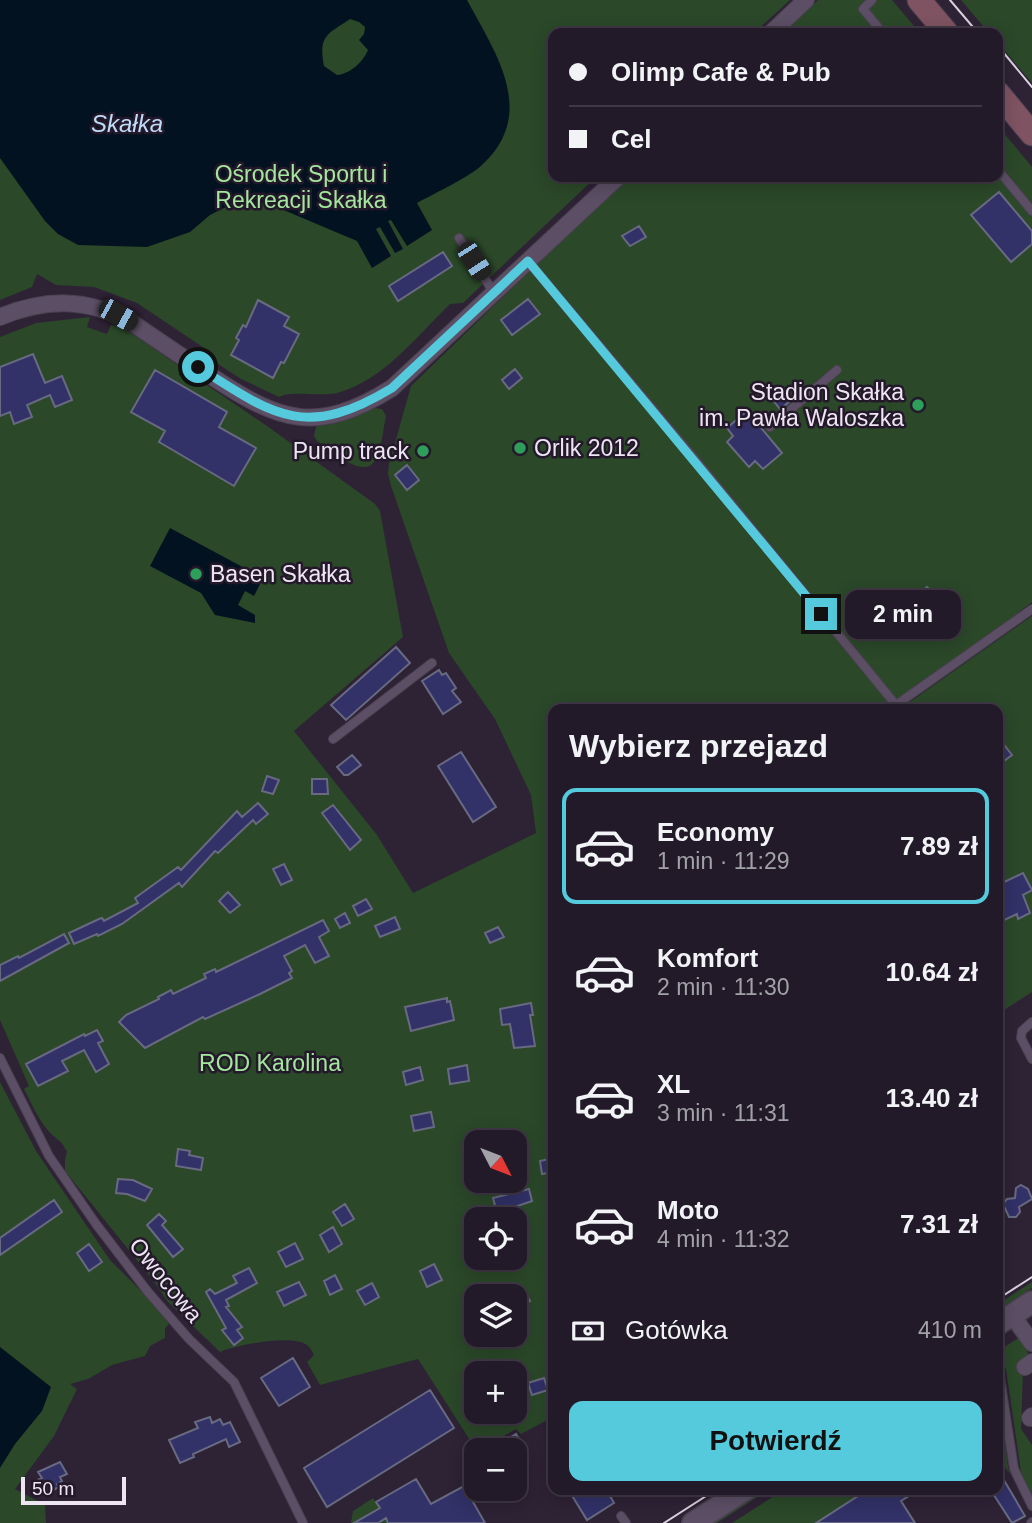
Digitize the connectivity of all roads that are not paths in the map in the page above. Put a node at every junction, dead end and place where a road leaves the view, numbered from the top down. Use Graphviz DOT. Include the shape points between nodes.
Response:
graph roads {
  1 [pos="806,0"];
  2 [pos="872,0"];
  3 [pos="919,0"];
  4 [pos="776,28"];
  5 [pos="879,28"];
  6 [pos="943,28"];
  7 [pos="1003,99"];
  8 [pos="1032,134"];
  9 [pos="1003,176"];
  10 [pos="613,182"];
  11 [pos="1032,211"];
  12 [pos="459,238"];
  13 [pos="528,261"];
  14 [pos="494,293"];
  15 [pos="0,317"];
  16 [pos="837,370"];
  17 [pos="770,427"];
  18 [pos="1032,609"];
  19 [pos="432,663"];
  20 [pos="895,704"];
  21 [pos="897,704"];
  22 [pos="333,739"];
  23 [pos="1032,1022"];
  24 [pos="0,1058"];
  25 [pos="1032,1059"];
  26 [pos="1032,1302"];
  27 [pos="1005,1320"];
  28 [pos="1032,1343"];
  29 [pos="1003,1398"];
  30 [pos="737,1495"];
  31 [pos="1032,1506"];
  32 [pos="303,1523"];
  33 [pos="693,1523"];
  1 -- 4 [label="street"];
  2 -- 5 [label="lane" via="863,9"];
  3 -- 6 [label="main road"];
  7 -- 8 [label="main road"];
  9 -- 11 [label="lane"];
  10 -- 13 [label="street"];
  12 -- 14 [label="lane"];
  13 -- 14 [label="street"];
  13 -- 20 [label="lane"];
  14 -- 15 [label="street" via="392,388 368,403 330,416 288,416 254,403 131,322 83,303 39,304"];
  16 -- 17 [label="lane"];
  18 -- 21 [label="lane"];
  19 -- 22 [label="lane"];
  23 -- 25 [label="lane" via="1021,1038"];
  24 -- 32 [label="lane, Owocowa" via="49,1156 96,1224 189,1339 234,1382"];
  26 -- 27 [label="street"];
  27 -- 28 [label="street"];
  29 -- 31 [label="lane" via="1014,1469"];
  30 -- 33 [label="street"];
}
